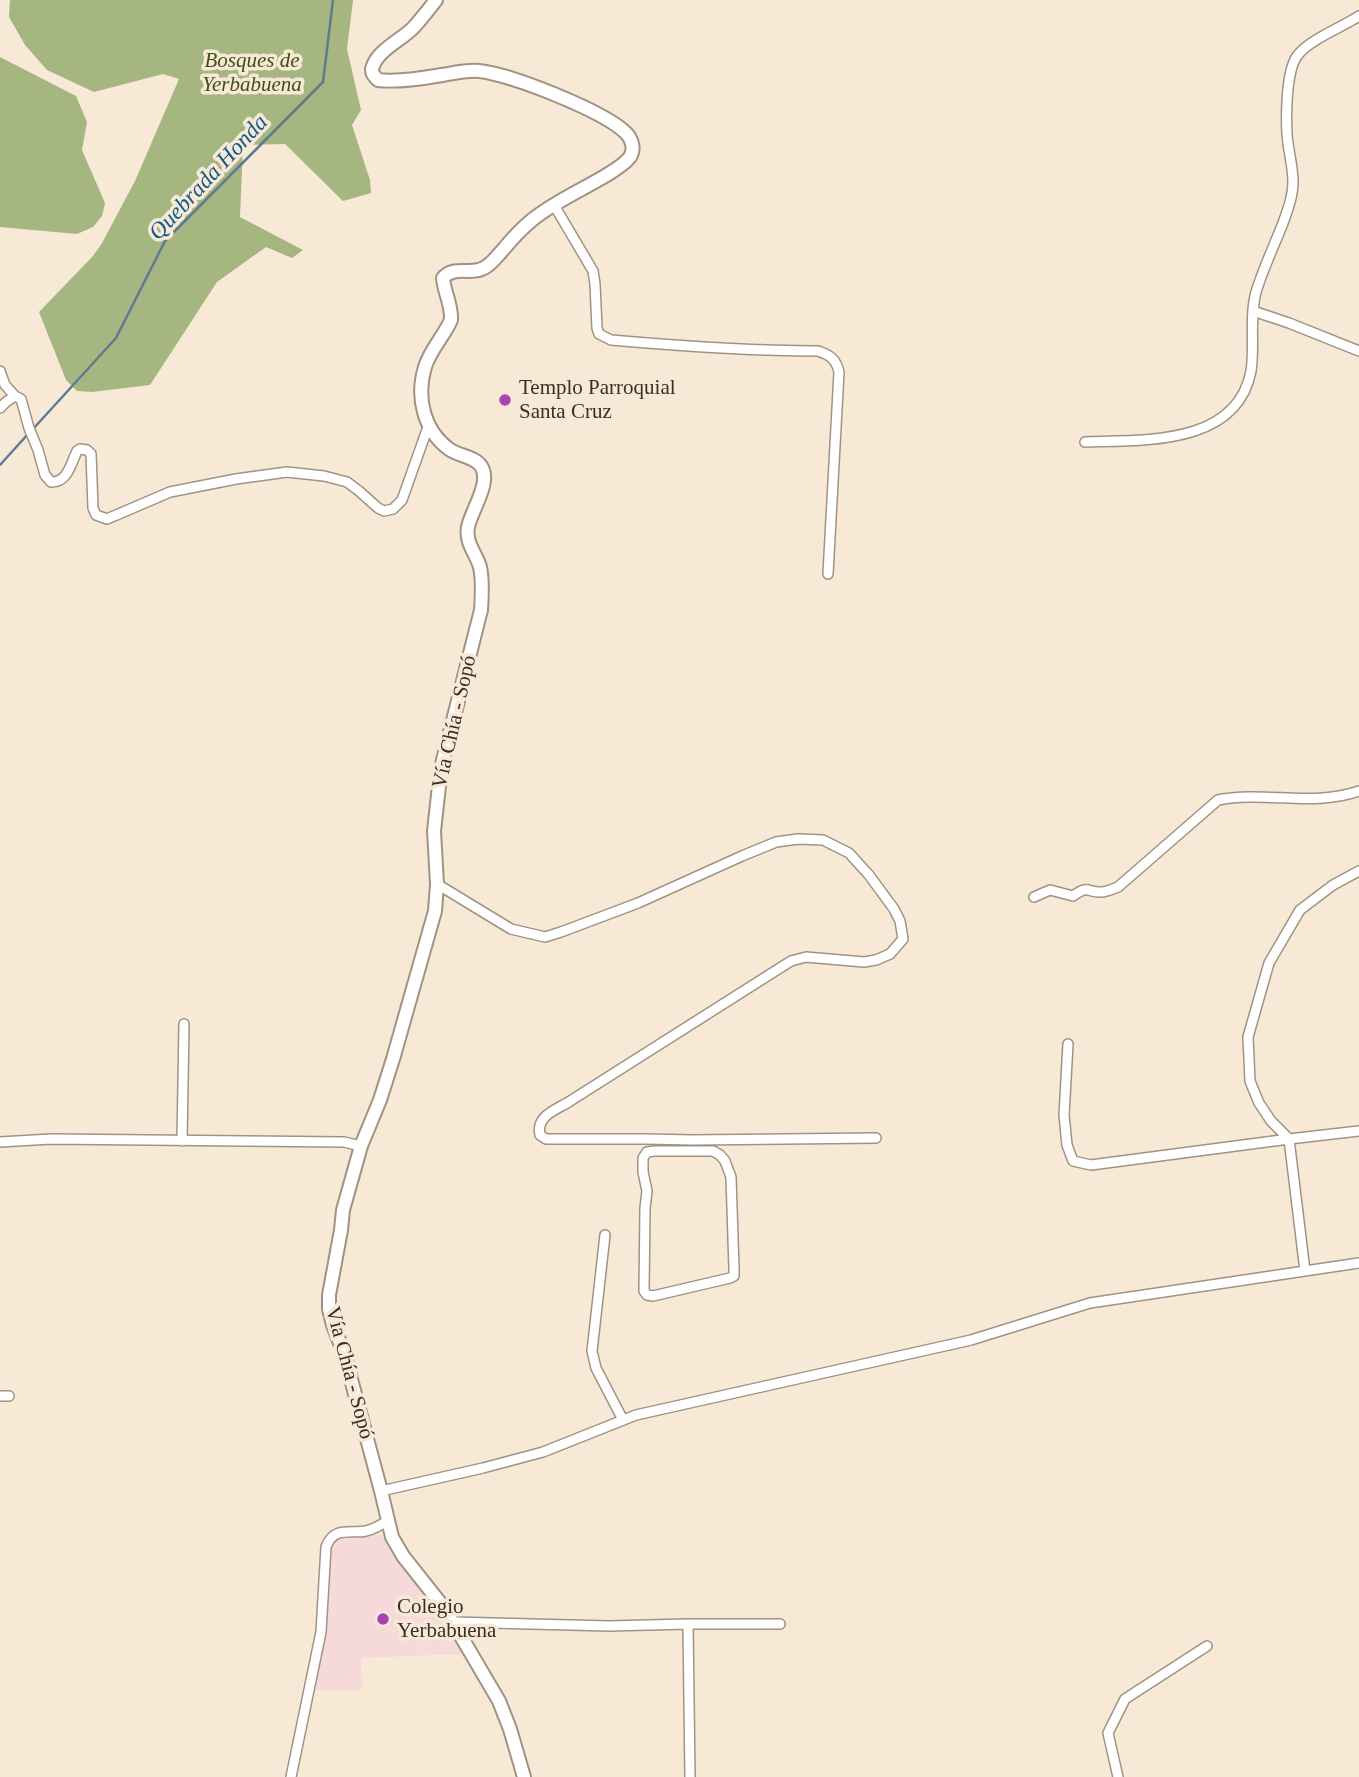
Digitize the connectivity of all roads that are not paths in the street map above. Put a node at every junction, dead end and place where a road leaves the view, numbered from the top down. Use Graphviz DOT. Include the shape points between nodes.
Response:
graph roads {
  1 [pos="436,0"];
  2 [pos="1359,16"];
  3 [pos="554,205"];
  4 [pos="1253,311"];
  5 [pos="1359,351"];
  6 [pos="0,371"];
  7 [pos="15,397"];
  8 [pos="0,408"];
  9 [pos="429,424"];
  10 [pos="1085,442"];
  11 [pos="828,574"];
  12 [pos="1359,791"];
  13 [pos="1359,872"];
  14 [pos="436,884"];
  15 [pos="1034,897"];
  16 [pos="184,1024"];
  17 [pos="1068,1044"];
  18 [pos="1359,1131"];
  19 [pos="876,1138"];
  20 [pos="1289,1139"];
  21 [pos="693,1140"];
  22 [pos="183,1141"];
  23 [pos="0,1142"];
  24 [pos="361,1146"];
  25 [pos="693,1151"];
  26 [pos="605,1235"];
  27 [pos="1359,1263"];
  28 [pos="1305,1271"];
  29 [pos="623,1419"];
  30 [pos="382,1491"];
  31 [pos="387,1521"];
  32 [pos="453,1622"];
  33 [pos="688,1623"];
  34 [pos="780,1624"];
  35 [pos="1207,1646"];
  36 [pos="291,1777"];
  37 [pos="524,1777"];
  38 [pos="690,1777"];
  39 [pos="1118,1777"];
  1 -- 3 [label="street, Vía Chía - Sopó" via="414,28 374,63 372,74 379,80 480,71 513,78 611,121 631,139 632,155 625,162"];
  2 -- 4 [label="street" via="1306,47 1291,68 1287,134 1291,201"];
  3 -- 9 [label="street, Vía Chía - Sopó" via="480,271 454,270 443,278 451,320 425,367 420,396"];
  3 -- 11 [label="street" via="593,271 597,328 605,338 818,351 832,357 839,372"];
  4 -- 5 [label="street"];
  4 -- 10 [label="street" via="1251,372 1238,402 1226,414 1182,435"];
  6 -- 7 [label="street"];
  7 -- 8 [label="street"];
  7 -- 9 [label="street" via="22,399 51,482 64,479 77,451 91,454 93,508 96,515 107,519 170,492 287,472 347,482 377,508 389,511 402,500"];
  9 -- 14 [label="street, Vía Chía - Sopó" via="450,449 481,466 485,477 468,528 480,570 481,610 441,768 434,831"];
  12 -- 15 [label="street" via="1323,799 1218,800 1118,887 1100,893 1089,889 1073,896 1050,890"];
  13 -- 20 [label="street" via="1300,910 1269,963 1248,1037 1250,1081 1271,1121"];
  14 -- 21 [label="street" via="511,929 545,937 638,904 776,842 823,841 849,853 900,921 903,939 890,954 864,962 806,957 791,961 547,1114 538,1127 546,1139"];
  14 -- 24 [label="street, Vía Chía - Sopó" via="435,911 422,961"];
  16 -- 22 [label="street"];
  17 -- 20 [label="street" via="1064,1115 1073,1161 1091,1164"];
  18 -- 20 [label="street"];
  19 -- 21 [label="street"];
  20 -- 28 [label="street"];
  21 -- 25 [label="street"];
  22 -- 23 [label="street"];
  22 -- 24 [label="street" via="344,1142"];
  24 -- 30 [label="street, Vía Chía - Sopó" via="343,1210 329,1309"];
  25 -- 25 [label="street" via="647,1152 643,1158 648,1191 643,1286 647,1295 734,1276 729,1169 713,1151"];
  26 -- 29 [label="street" via="592,1351"];
  27 -- 28 [label="street"];
  28 -- 29 [label="street" via="1090,1303 971,1340"];
  29 -- 30 [label="street" via="542,1452"];
  30 -- 31 [label="street, Vía Chía - Sopó"];
  31 -- 32 [label="street, Vía Chía - Sopó" via="396,1546"];
  31 -- 36 [label="street" via="370,1530 336,1534 326,1547 321,1632"];
  32 -- 33 [label="street"];
  32 -- 37 [label="street, Vía Chía - Sopó" via="506,1714"];
  33 -- 34 [label="street"];
  33 -- 38 [label="street"];
  35 -- 39 [label="street" via="1125,1699 1108,1733"];
}
